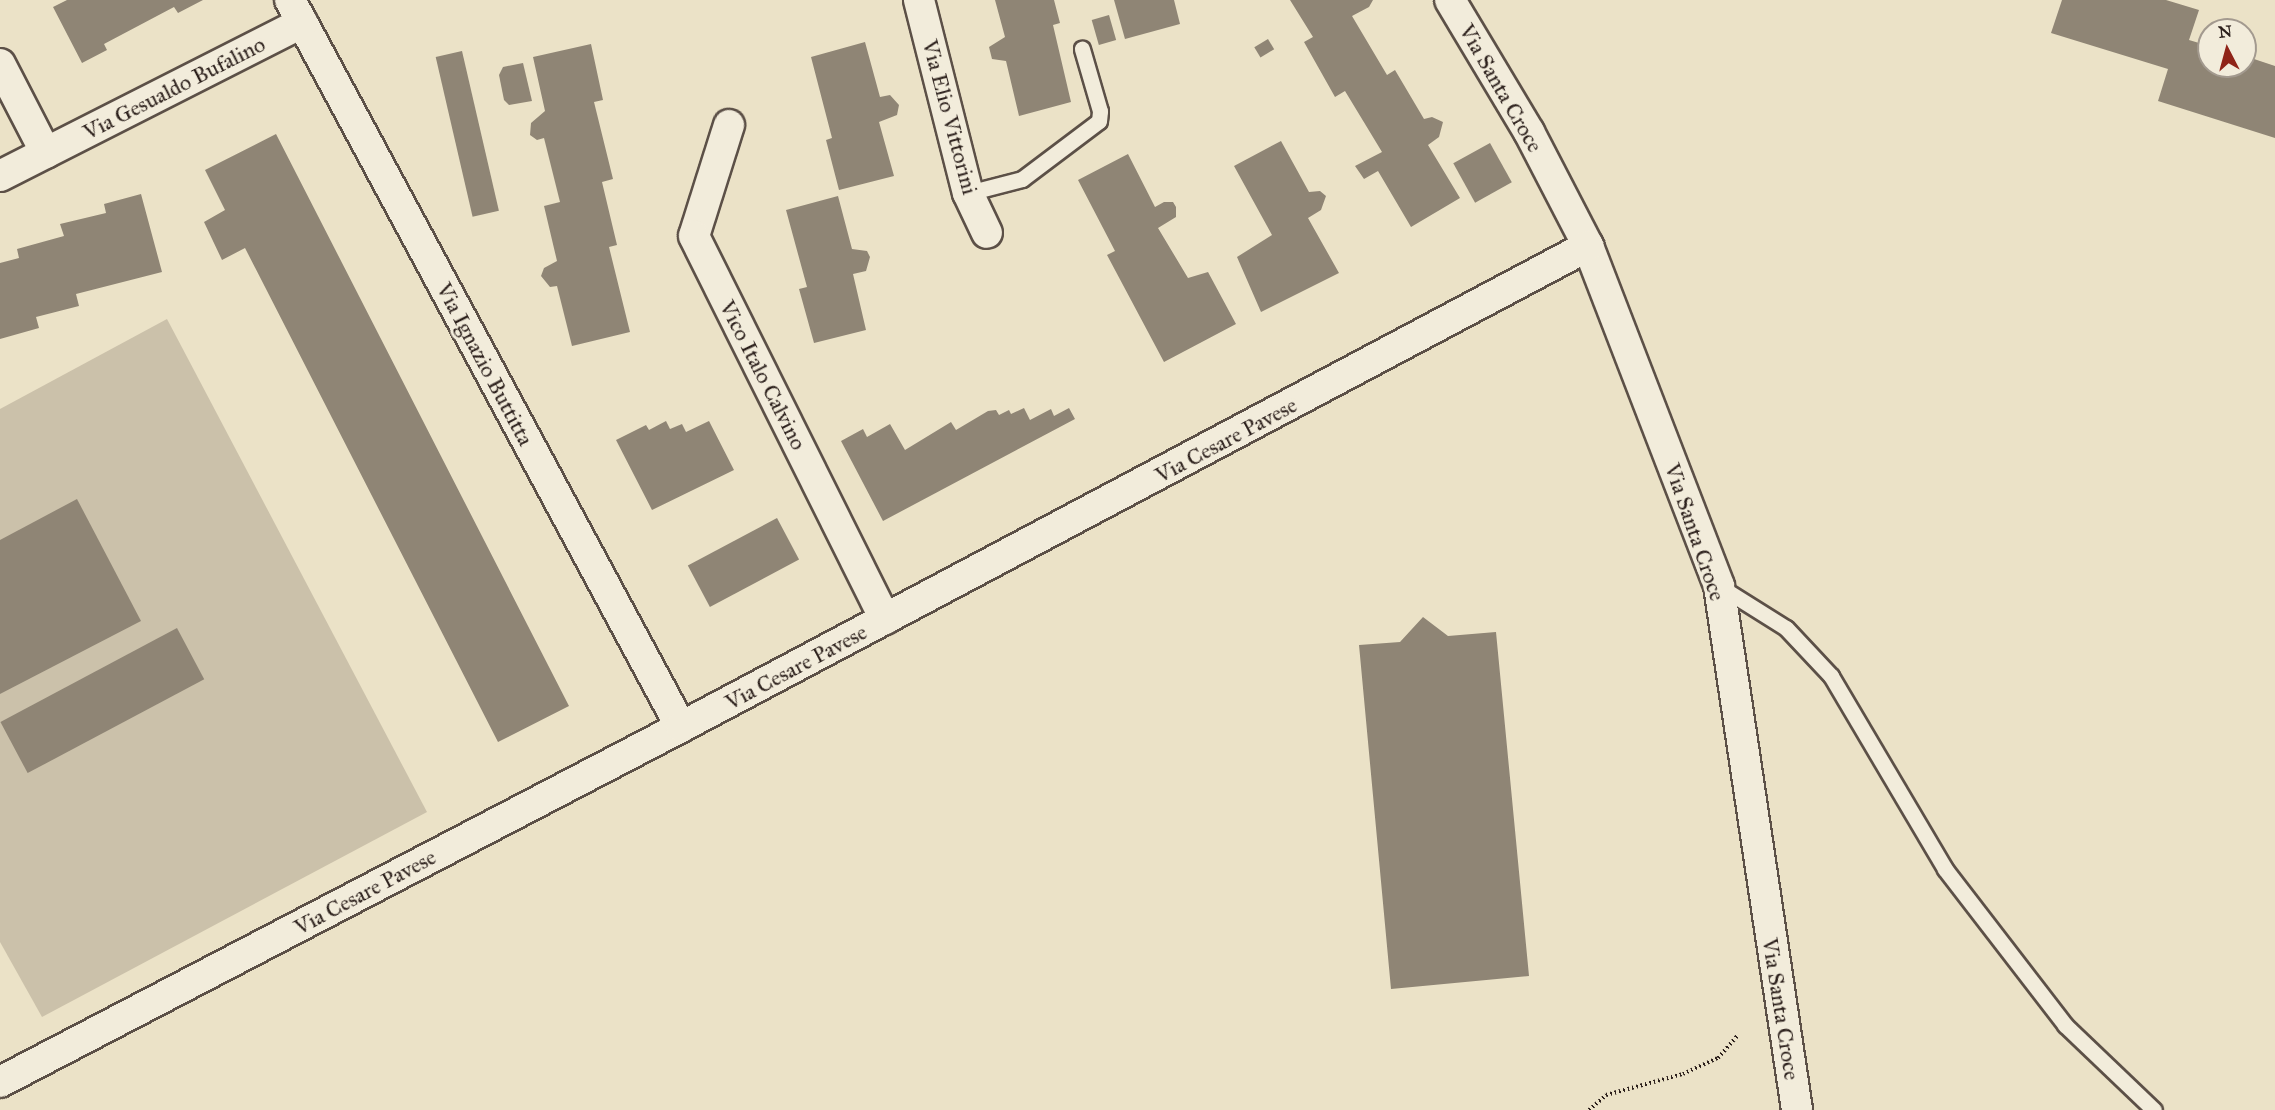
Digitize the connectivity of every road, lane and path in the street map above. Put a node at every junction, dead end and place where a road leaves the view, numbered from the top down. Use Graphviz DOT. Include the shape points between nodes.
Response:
graph roads {
  1 [pos="919,0"];
  2 [pos="1450,0"];
  3 [pos="296,12"];
  4 [pos="1082,49"];
  5 [pos="0,64"];
  6 [pos="729,125"];
  7 [pos="46,153"];
  8 [pos="0,176"];
  9 [pos="968,193"];
  10 [pos="987,232"];
  11 [pos="1588,246"];
  12 [pos="1719,586"];
  13 [pos="885,619"];
  14 [pos="681,727"];
  15 [pos="1738,1035"];
  16 [pos="0,1082"];
  17 [pos="1588,1110"];
  18 [pos="1797,1110"];
  19 [pos="2154,1110"];
  1 -- 9 [label="street, Via Elio Vittorini"];
  2 -- 11 [label="street, Via Santa Croce" via="1529,132"];
  3 -- 7 [label="street, Via Gesualdo Bufalino"];
  3 -- 14 [label="street, Via Ignazio Buttitta"];
  4 -- 9 [label="lane" via="1100,111 1099,121 1022,178"];
  5 -- 7 [label="street"];
  6 -- 13 [label="street, Vico Italo Calvino" via="694,236"];
  7 -- 8 [label="street, Via Gesualdo Bufalino"];
  9 -- 10 [label="street, Via Elio Vittorini"];
  11 -- 12 [label="street, Via Santa Croce"];
  11 -- 13 [label="street, Via Cesare Pavese"];
  12 -- 18 [label="street, Via Santa Croce"];
  12 -- 19 [label="lane" via="1786,628 1831,676 1945,869 2065,1025"];
  13 -- 14 [label="street, Via Cesare Pavese"];
  14 -- 16 [label="street, Via Cesare Pavese"];
  15 -- 17 [label="path" via="1718,1058 1683,1074 1606,1095"];
}
